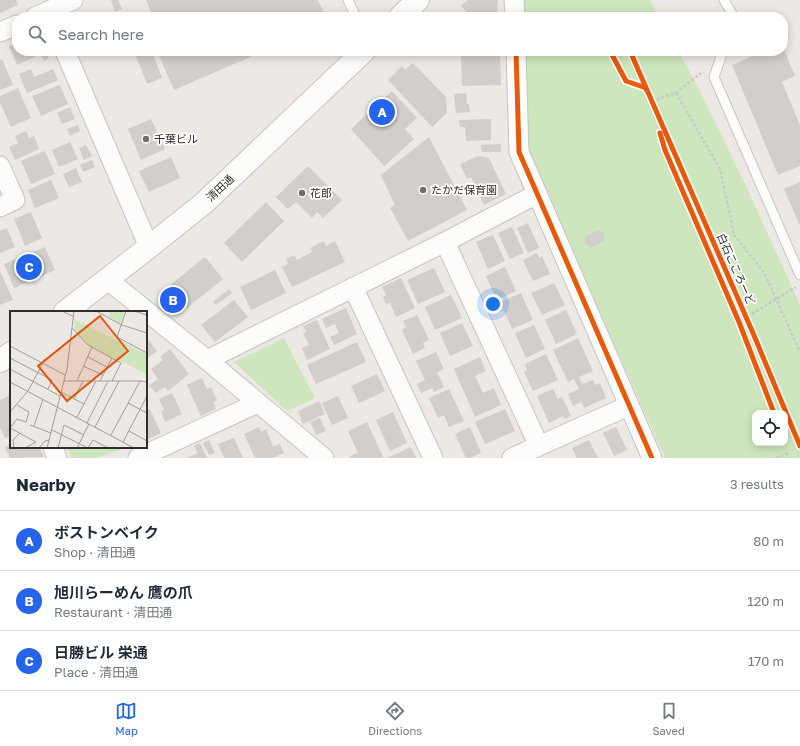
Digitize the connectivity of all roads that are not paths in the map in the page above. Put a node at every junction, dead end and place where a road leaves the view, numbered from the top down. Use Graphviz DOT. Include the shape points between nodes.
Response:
graph roads {
  1 [pos="73,0"];
  2 [pos="348,0"];
  3 [pos="418,0"];
  4 [pos="514,0"];
  5 [pos="724,0"];
  6 [pos="44,11"];
  7 [pos="354,12"];
  8 [pos="405,12"];
  9 [pos="515,12"];
  10 [pos="731,12"];
  11 [pos="12,26"];
  12 [pos="0,32"];
  13 [pos="67,56"];
  14 [pos="359,56"];
  15 [pos="516,56"];
  16 [pos="721,56"];
  17 [pos="0,166"];
  18 [pos="537,194"];
  19 [pos="0,207"];
  20 [pos="445,242"];
  21 [pos="149,247"];
  22 [pos="800,275"];
  23 [pos="108,280"];
  24 [pos="353,287"];
  25 [pos="66,311"];
  26 [pos="146,311"];
  27 [pos="147,312"];
  28 [pos="10,354"];
  29 [pos="207,360"];
  30 [pos="0,361"];
  31 [pos="258,403"];
  32 [pos="628,406"];
  33 [pos="538,446"];
  34 [pos="52,448"];
  35 [pos="57,458"];
  36 [pos="138,458"];
  37 [pos="324,458"];
  38 [pos="433,458"];
  39 [pos="512,458"];
  40 [pos="652,458"];
  1 -- 6 [label="street"];
  2 -- 7 [label="lane"];
  3 -- 8 [label="street"];
  4 -- 9 [label="street"];
  5 -- 10 [label="lane"];
  11 -- 12 [label="street"];
  13 -- 21 [label="street"];
  14 -- 21 [label="street, 清田通" via="204,203"];
  15 -- 18 [label="street" via="519,152"];
  16 -- 22 [label="lane" via="714,77"];
  17 -- 19 [label="street" via="14,200"];
  18 -- 20 [label="street"];
  18 -- 32 [label="street"];
  20 -- 24 [label="street"];
  20 -- 33 [label="street"];
  21 -- 23 [label="street, 清田通"];
  23 -- 25 [label="street, 清田通"];
  23 -- 26 [label="street"];
  24 -- 29 [label="street"];
  24 -- 38 [label="street"];
  27 -- 29 [label="street"];
  28 -- 30 [label="street"];
  29 -- 31 [label="street"];
  31 -- 36 [label="street"];
  31 -- 37 [label="street"];
  32 -- 33 [label="street"];
  32 -- 40 [label="street"];
  33 -- 39 [label="street"];
  34 -- 35 [label="street"];
}
